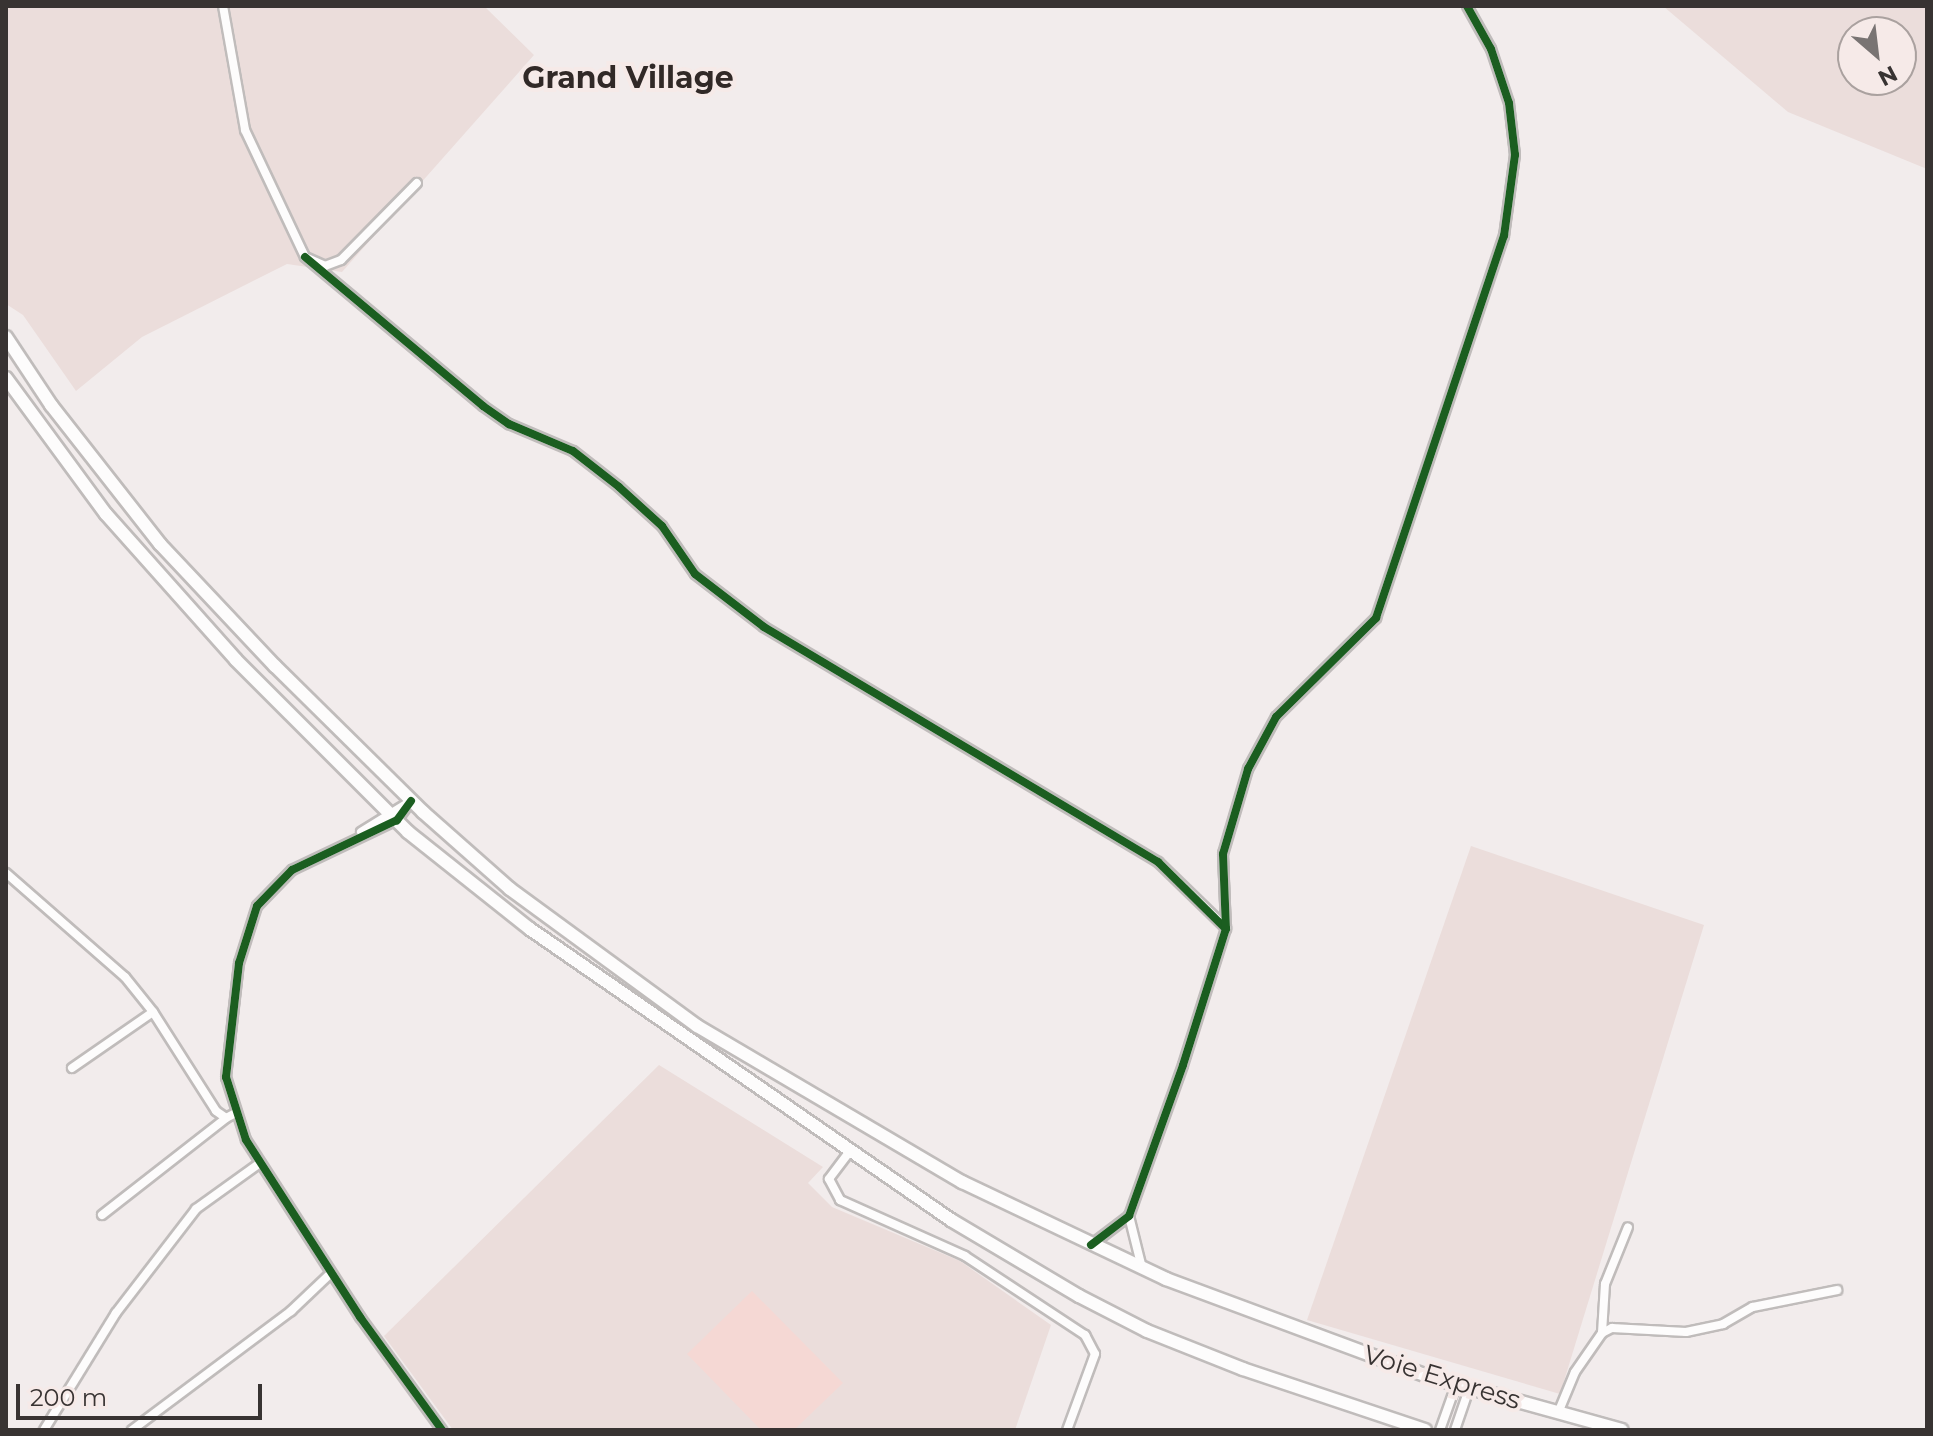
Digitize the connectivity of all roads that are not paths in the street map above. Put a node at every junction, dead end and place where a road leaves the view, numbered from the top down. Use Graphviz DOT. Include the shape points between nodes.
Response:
graph roads {
  1 [pos="223,6"];
  2 [pos="1467,6"];
  3 [pos="417,183"];
  4 [pos="305,257"];
  5 [pos="6,337"];
  6 [pos="6,378"];
  7 [pos="411,801"];
  8 [pos="393,815"];
  9 [pos="6,873"];
  10 [pos="1226,929"];
  11 [pos="153,1012"];
  12 [pos="72,1068"];
  13 [pos="230,1116"];
  14 [pos="850,1151"];
  15 [pos="260,1163"];
  16 [pos="102,1215"];
  17 [pos="1129,1216"];
  18 [pos="1628,1227"];
  19 [pos="1091,1245"];
  20 [pos="1142,1268"];
  21 [pos="331,1273"];
  22 [pos="1837,1290"];
  23 [pos="1602,1333"];
  24 [pos="1462,1387"];
  25 [pos="1558,1413"];
  26 [pos="44,1430"];
  27 [pos="132,1430"];
  28 [pos="442,1430"];
  29 [pos="1067,1430"];
  30 [pos="1425,1430"];
  31 [pos="1440,1430"];
  32 [pos="1455,1430"];
  33 [pos="1622,1430"];
  1 -- 4 [label="street" via="245,130"];
  2 -- 10 [label="street" via="1491,49 1509,103 1515,155 1509,216 1376,618 1276,717 1248,769 1223,854"];
  3 -- 4 [label="street" via="341,260 325,266"];
  4 -- 10 [label="street" via="483,406 509,424 573,451 619,487 662,526 695,574 764,627 1158,862"];
  5 -- 7 [label="highway, Voie Express" via="51,405 160,544"];
  6 -- 8 [label="highway" via="140,556"];
  7 -- 8 [label="street"];
  7 -- 19 [label="highway, Voie Express" via="510,889 697,1026 859,1125"];
  8 -- 13 [label="street" via="277,880 250,922 226,1051"];
  8 -- 14 [label="highway" via="530,929"];
  9 -- 11 [label="street" via="103,956"];
  10 -- 17 [label="street"];
  11 -- 12 [label="street"];
  11 -- 13 [label="street"];
  13 -- 15 [label="street"];
  13 -- 16 [label="street"];
  14 -- 29 [label="street" via="829,1179 840,1200 965,1256 1085,1335 1095,1354"];
  14 -- 30 [label="highway" via="951,1220 1147,1331"];
  15 -- 21 [label="street"];
  15 -- 26 [label="street" via="196,1209 116,1313"];
  17 -- 19 [label="street"];
  17 -- 20 [label="street"];
  18 -- 23 [label="street" via="1605,1284"];
  19 -- 20 [label="highway, Voie Express"];
  20 -- 24 [label="highway, Voie Express" via="1263,1319"];
  21 -- 27 [label="street" via="291,1311"];
  21 -- 28 [label="street"];
  22 -- 23 [label="street" via="1753,1307 1723,1324 1686,1332 1625,1326"];
  23 -- 25 [label="street" via="1575,1372"];
  24 -- 25 [label="highway, Voie Express"];
  24 -- 31 [label="street"];
  24 -- 32 [label="street"];
  25 -- 33 [label="highway, Voie Express"];
}
